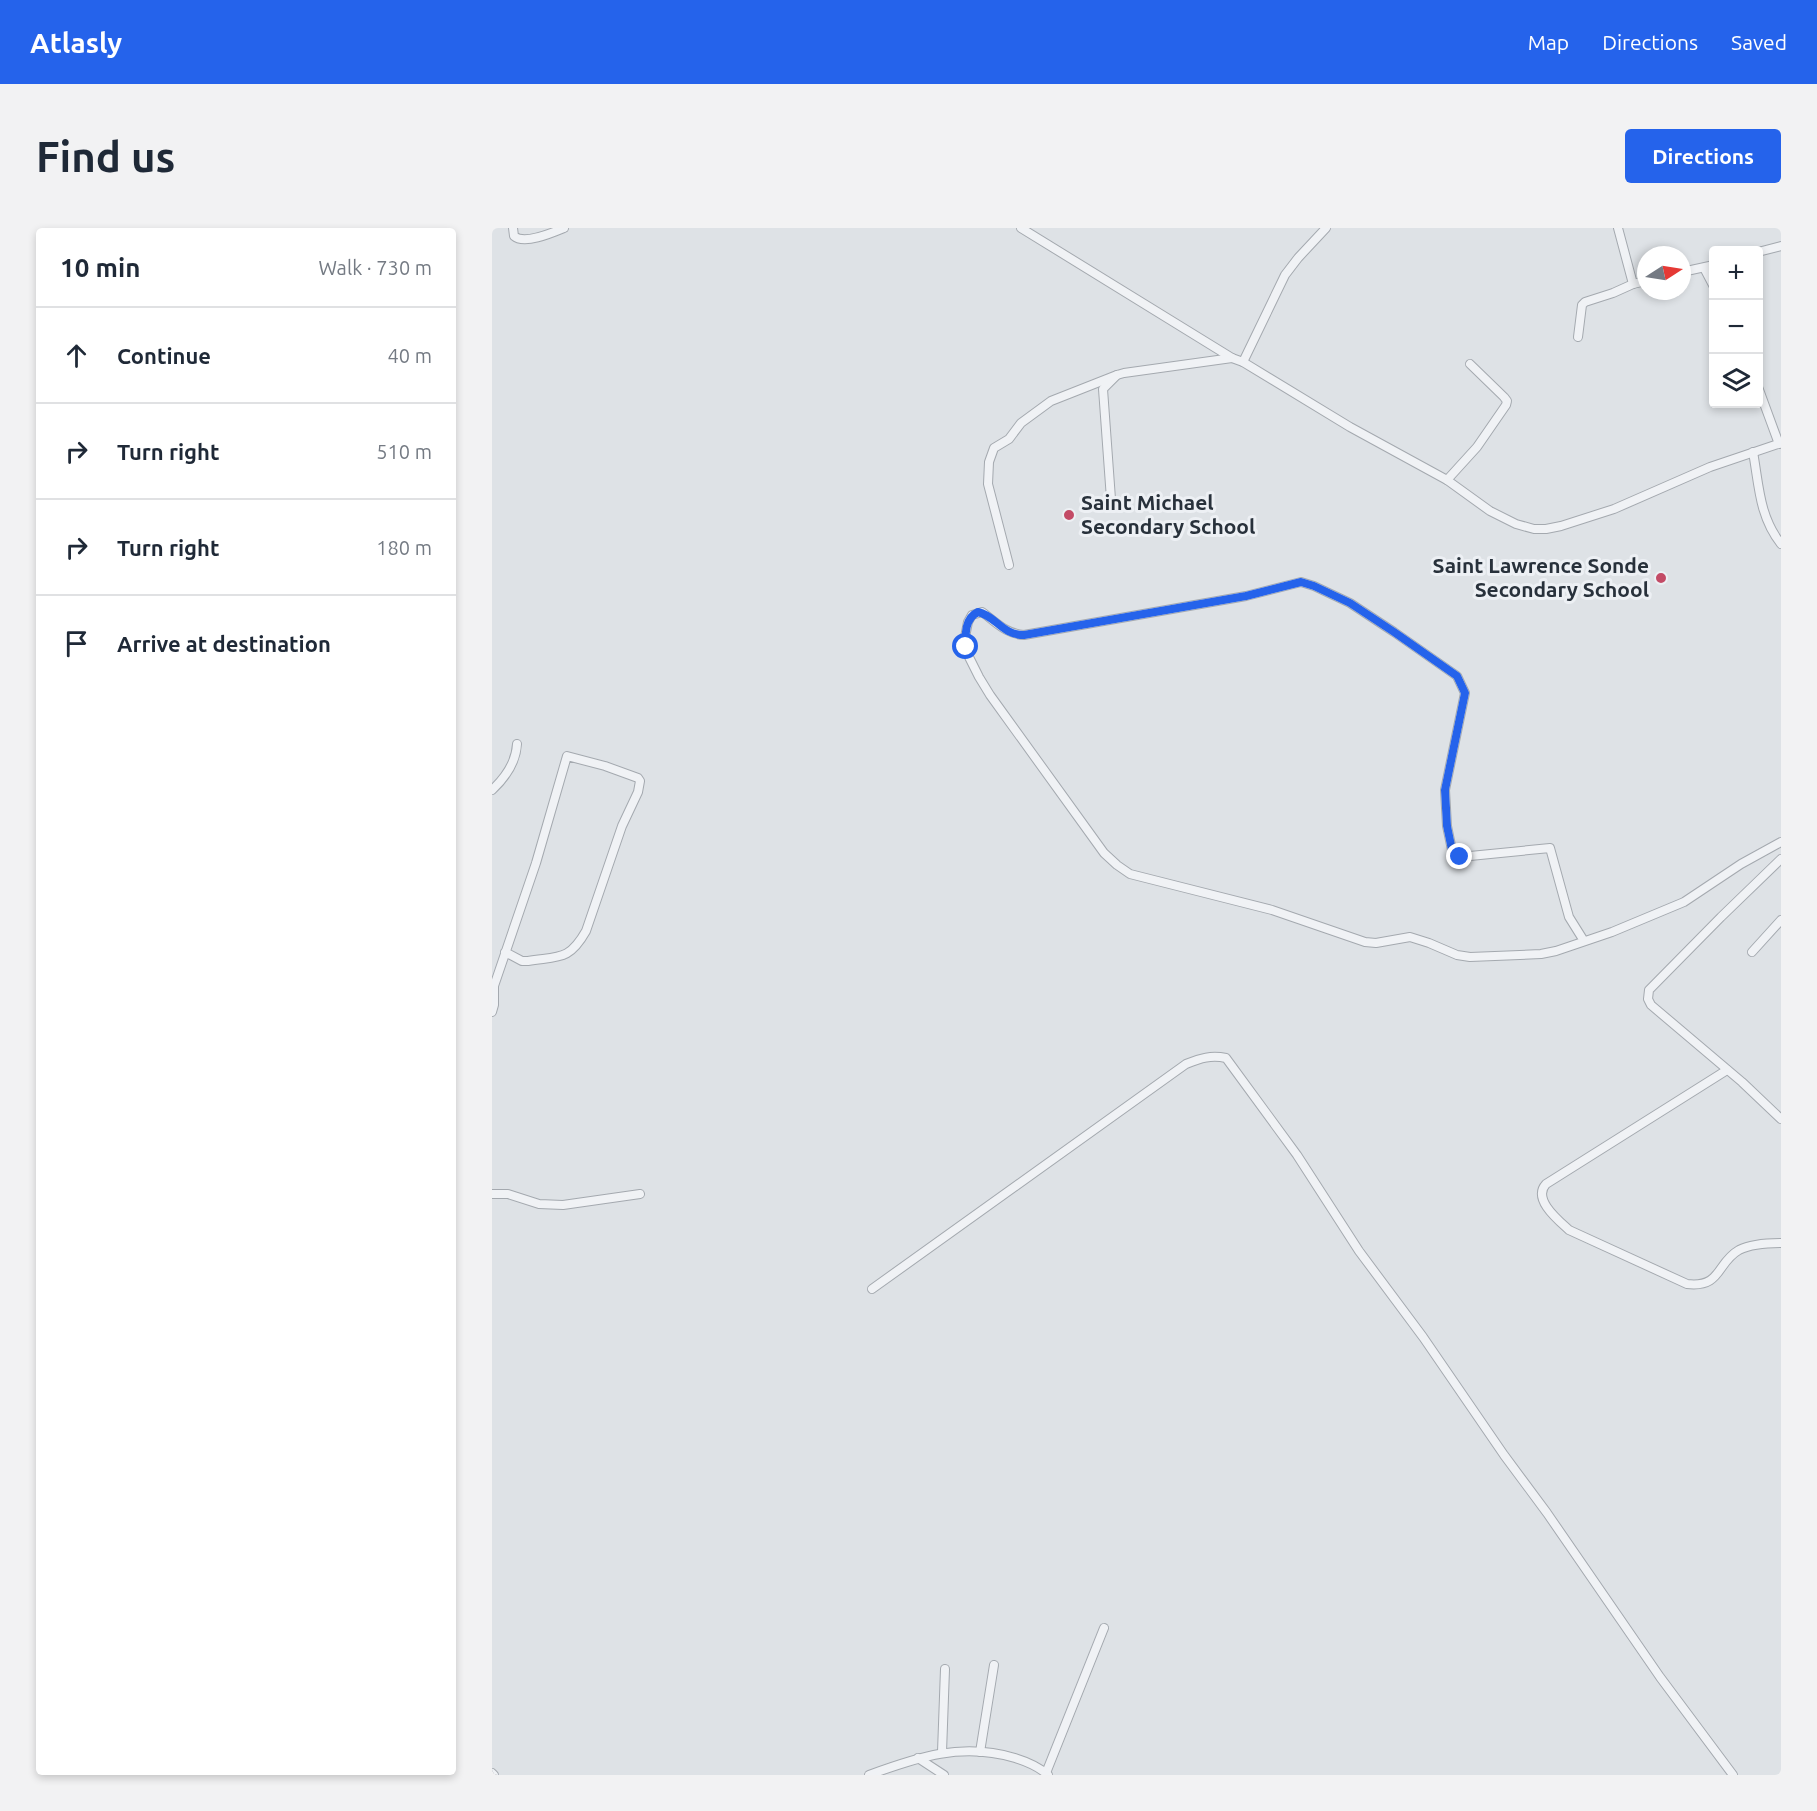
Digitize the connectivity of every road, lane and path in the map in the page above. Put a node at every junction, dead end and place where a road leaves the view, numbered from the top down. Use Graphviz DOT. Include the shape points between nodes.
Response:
graph roads {
  1 [pos="513,228"];
  2 [pos="564,228"];
  3 [pos="1021,228"];
  4 [pos="1326,228"];
  5 [pos="1618,228"];
  6 [pos="1781,246"];
  7 [pos="1763,251"];
  8 [pos="1709,266"];
  9 [pos="1704,267"];
  10 [pos="1691,270"];
  11 [pos="1709,278"];
  12 [pos="1637,283"];
  13 [pos="1633,284"];
  14 [pos="1578,337"];
  15 [pos="1232,358"];
  16 [pos="1244,362"];
  17 [pos="1470,364"];
  18 [pos="1117,375"];
  19 [pos="1763,400"];
  20 [pos="1780,443"];
  21 [pos="1753,452"];
  22 [pos="1447,480"];
  23 [pos="1111,499"];
  24 [pos="1781,544"];
  25 [pos="1009,565"];
  26 [pos="517,744"];
  27 [pos="492,790"];
  28 [pos="1781,842"];
  29 [pos="1781,859"];
  30 [pos="1781,920"];
  31 [pos="1584,941"];
  32 [pos="505,952"];
  33 [pos="1752,952"];
  34 [pos="492,997"];
  35 [pos="492,1012"];
  36 [pos="1727,1070"];
  37 [pos="1781,1119"];
  38 [pos="492,1194"];
  39 [pos="640,1194"];
  40 [pos="1781,1243"];
  41 [pos="872,1289"];
  42 [pos="1104,1628"];
  43 [pos="994,1665"];
  44 [pos="945,1669"];
  45 [pos="942,1752"];
  46 [pos="980,1752"];
  47 [pos="918,1758"];
  48 [pos="1047,1774"];
  49 [pos="868,1775"];
  50 [pos="944,1775"];
  51 [pos="1734,1775"];
  1 -- 2 [label="street" via="514,236 522,240"];
  3 -- 15 [label="street"];
  4 -- 16 [label="street" via="1286,275"];
  5 -- 13 [label="street"];
  6 -- 7 [label="street"];
  8 -- 9 [label="street"];
  9 -- 10 [label="street"];
  9 -- 11 [label="street"];
  12 -- 13 [label="street"];
  13 -- 14 [label="street" via="1585,302"];
  15 -- 16 [label="street"];
  15 -- 18 [label="street"];
  16 -- 22 [label="street"];
  17 -- 22 [label="street" via="1507,401 1477,447"];
  18 -- 23 [label="street" via="1103,389"];
  18 -- 25 [label="street" via="1051,401 994,448 988,484"];
  19 -- 20 [label="street"];
  20 -- 21 [label="street"];
  21 -- 22 [label="street" via="1614,509 1546,529 1516,524 1490,511"];
  21 -- 24 [label="street" via="1764,514"];
  26 -- 27 [label="street" via="510,767"];
  28 -- 31 [label="street" via="1684,902"];
  29 -- 36 [label="street" via="1649,990 1651,1005"];
  30 -- 33 [label="street"];
  31 -- 31 [label="street" via="1541,954 1470,957 1410,937 1365,942 1272,910 1130,874 1104,853 990,695 968,655 968,622 972,615 982,612 1006,631 1024,635 1246,596 1301,582 1350,603 1461,682 1465,693 1445,790 1452,850 1460,857 1550,848 1569,917"];
  32 -- 32 [label="street" via="528,961 569,953 576,946 586,931 622,826 638,792 638,778 567,756"];
  32 -- 34 [label="street"];
  34 -- 35 [label="street"];
  36 -- 37 [label="street"];
  36 -- 40 [label="street" via="1546,1184 1541,1195 1557,1220 1569,1230 1687,1284 1708,1282 1738,1250"];
  38 -- 39 [label="street" via="563,1205"];
  41 -- 51 [label="street" via="1186,1064 1203,1057 1226,1058 1660,1677"];
  42 -- 48 [label="street"];
  43 -- 46 [label="street"];
  44 -- 45 [label="street"];
  45 -- 46 [label="street"];
  45 -- 47 [label="street"];
  46 -- 48 [label="street" via="1032,1763"];
  47 -- 49 [label="street"];
  47 -- 50 [label="street"];
}
